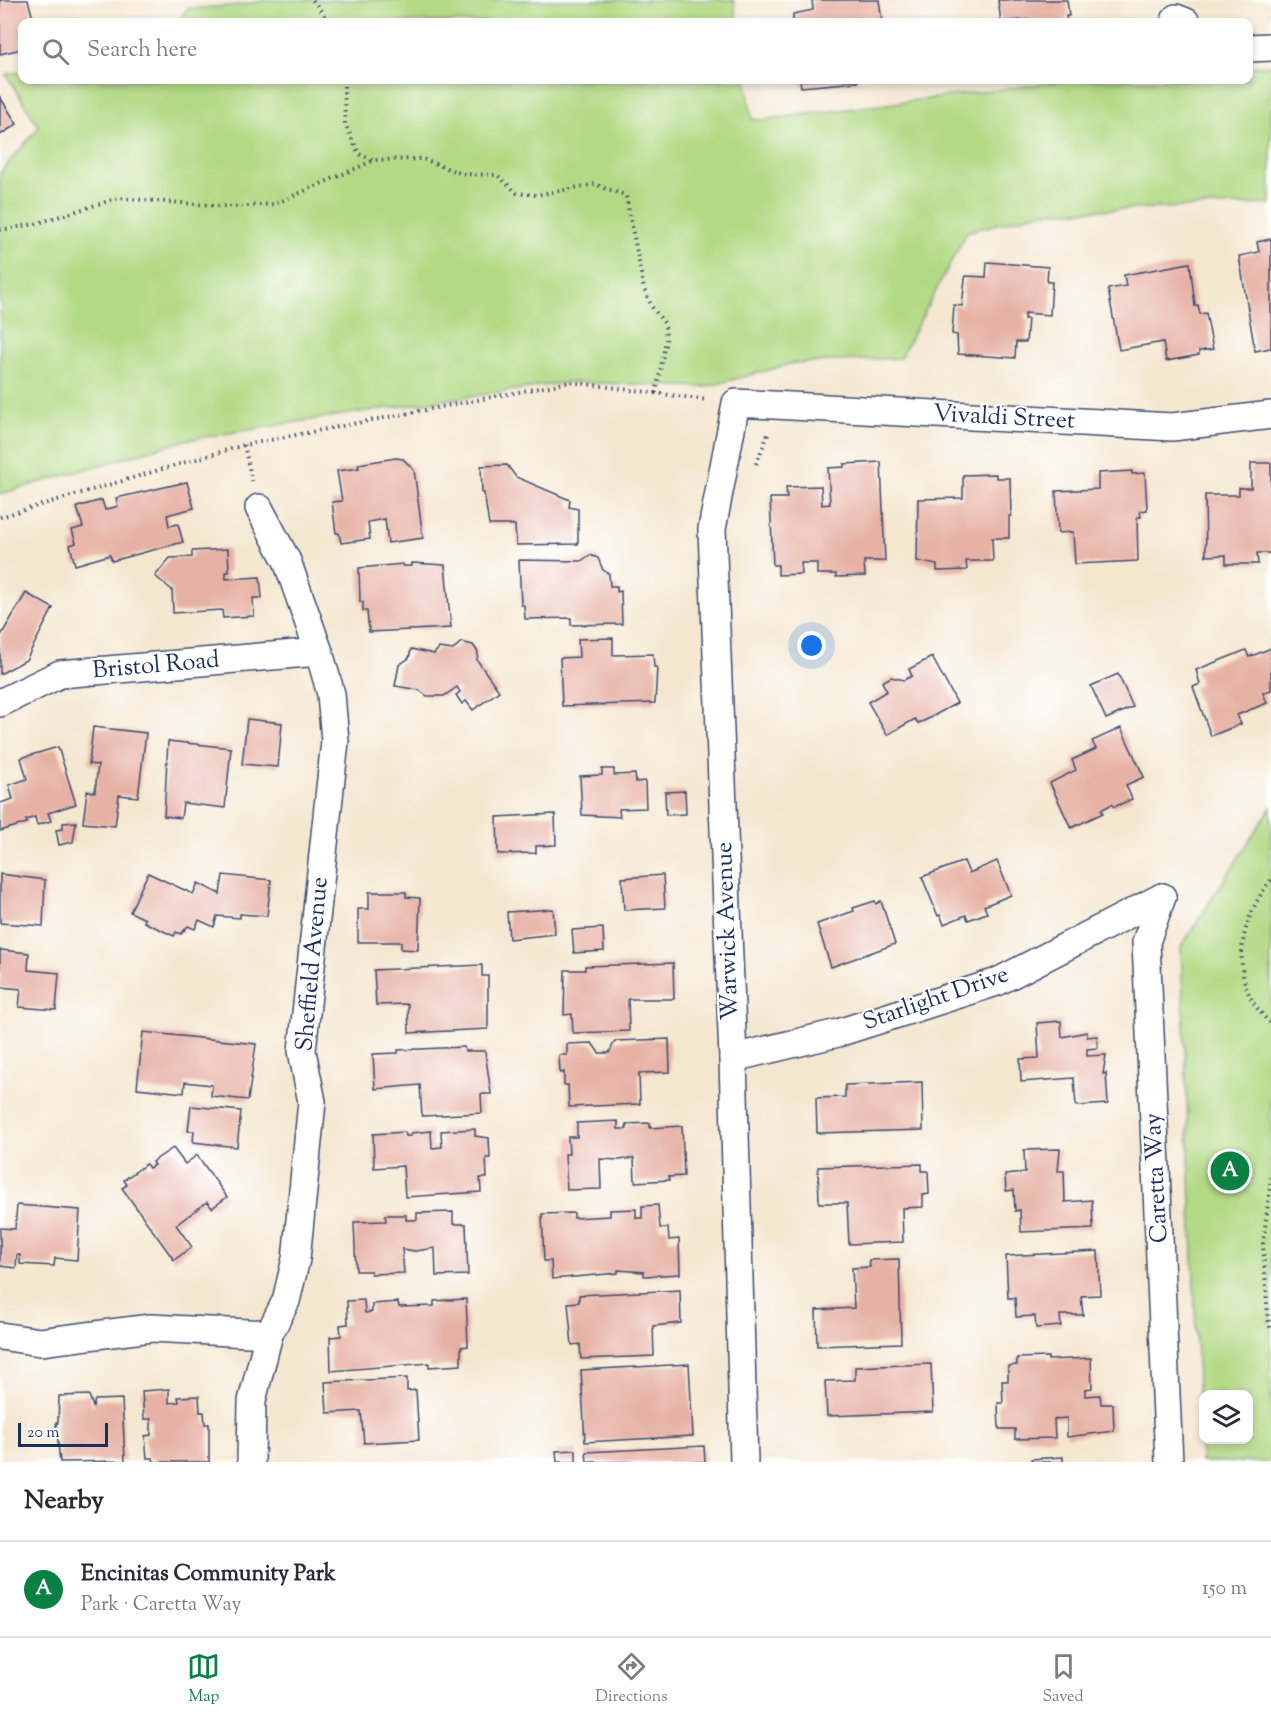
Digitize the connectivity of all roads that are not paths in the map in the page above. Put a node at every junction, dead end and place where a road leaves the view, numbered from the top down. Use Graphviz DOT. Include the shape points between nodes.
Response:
graph roads {
  1 [pos="1271,47"];
  2 [pos="1253,48"];
  3 [pos="736,403"];
  4 [pos="1271,415"];
  5 [pos="259,508"];
  6 [pos="319,652"];
  7 [pos="0,704"];
  8 [pos="1162,897"];
  9 [pos="733,1058"];
  10 [pos="268,1334"];
  11 [pos="0,1336"];
  12 [pos="251,1462"];
  13 [pos="744,1462"];
  14 [pos="1169,1462"];
  1 -- 2 [label="street"];
  3 -- 4 [label="street, Vivaldi Street" via="1172,427"];
  3 -- 9 [label="street, Warwick Avenue" via="712,529"];
  5 -- 6 [label="street, Sheffield Avenue" via="287,561"];
  6 -- 7 [label="street, Bristol Road" via="60,674"];
  6 -- 10 [label="street, Sheffield Avenue" via="331,694 335,741 302,1052 312,1102 296,1259 286,1301"];
  8 -- 9 [label="street, Starlight Drive" via="996,982 838,1033"];
  8 -- 14 [label="street, Caretta Way" via="1146,942"];
  9 -- 13 [label="street, Warwick Avenue"];
  10 -- 11 [label="street" via="151,1328 40,1342"];
  10 -- 12 [label="street, Sheffield Avenue" via="252,1401"];
}
